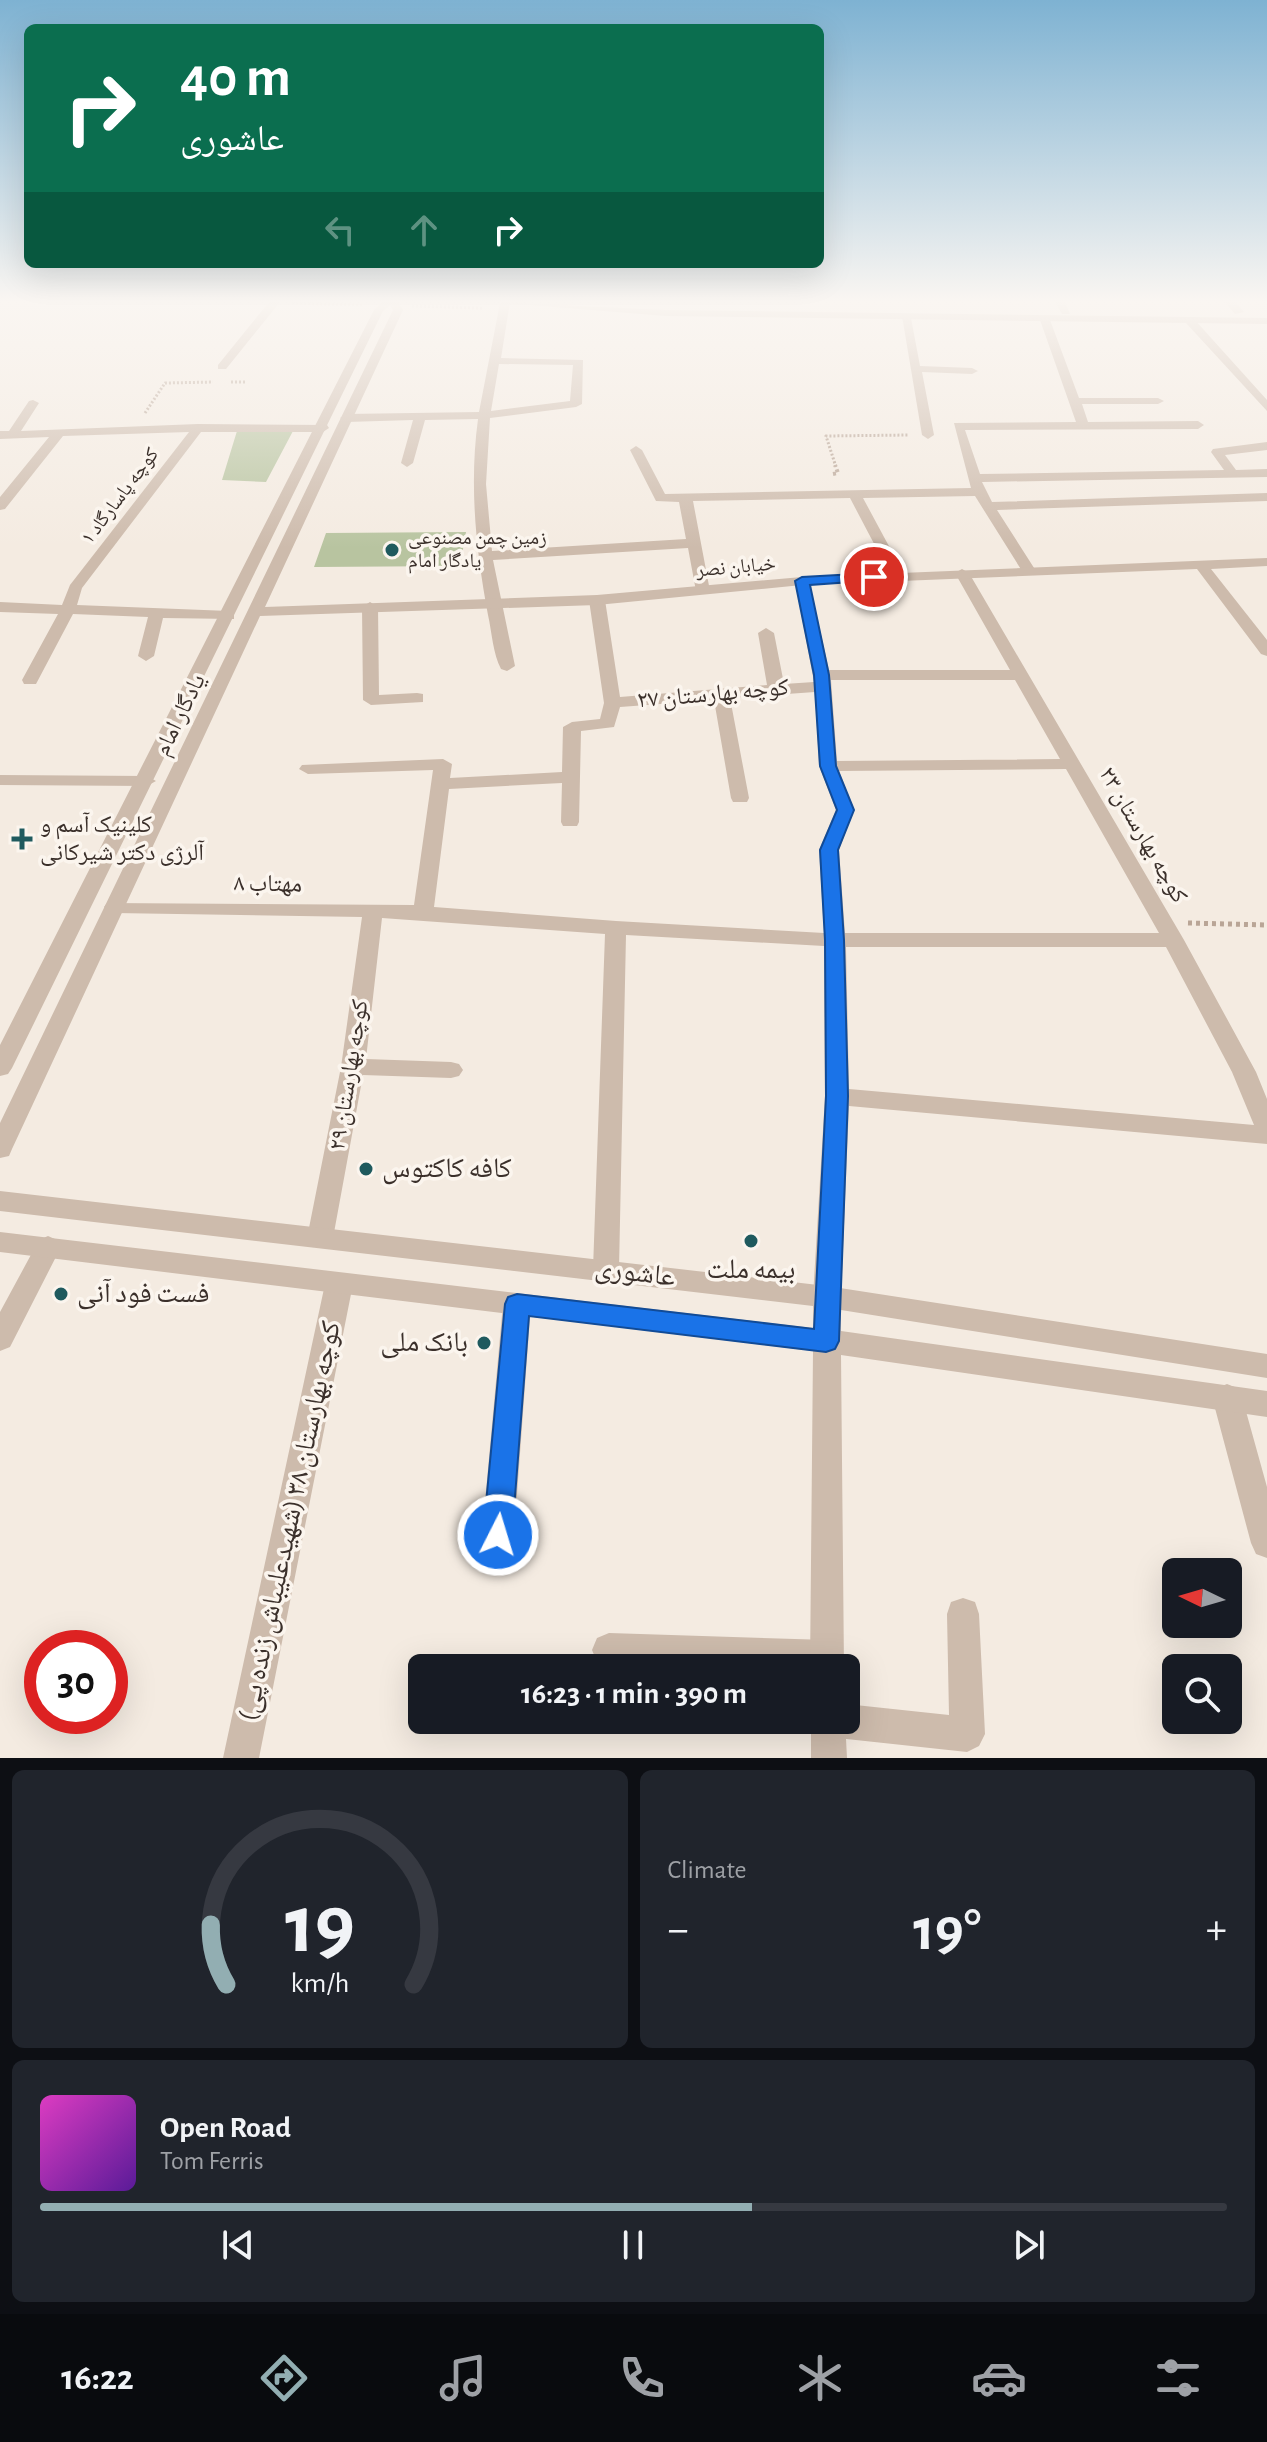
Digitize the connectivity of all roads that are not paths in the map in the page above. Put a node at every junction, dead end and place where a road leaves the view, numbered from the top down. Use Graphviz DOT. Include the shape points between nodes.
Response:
graph roads {
  1 [pos="344,384"];
  2 [pos="362,384"];
  3 [pos="491,384"];
  4 [pos="577,384"];
  5 [pos="920,384"];
  6 [pos="1068,384"];
  7 [pos="1246,384"];
  8 [pos="1074,401"];
  9 [pos="1158,401"];
  10 [pos="33,403"];
  11 [pos="1267,407"];
  12 [pos="484,415"];
  13 [pos="420,417"];
  14 [pos="346,418"];
  15 [pos="1198,425"];
  16 [pos="1084,427"];
  17 [pos="198,428"];
  18 [pos="323,428"];
  19 [pos="59,433"];
  20 [pos="6,435"];
  21 [pos="928,435"];
  22 [pos="1267,446"];
  23 [pos="636,450"];
  24 [pos="407,463"];
  25 [pos="1267,473"];
  26 [pos="1233,474"];
  27 [pos="781,479"];
  28 [pos="978,485"];
  29 [pos="853,492"];
  30 [pos="785,494"];
  31 [pos="685,497"];
  32 [pos="1267,497"];
  33 [pos="0,506"];
  34 [pos="989,506"];
  35 [pos="279,508"];
  36 [pos="301,509"];
  37 [pos="695,543"];
  38 [pos="485,556"];
  39 [pos="1267,562"];
  40 [pos="1201,565"];
  41 [pos="1029,571"];
  42 [pos="962,573"];
  43 [pos="898,576"];
  44 [pos="802,581"];
  45 [pos="703,591"];
  46 [pos="597,600"];
  47 [pos="493,603"];
  48 [pos="0,607"];
  49 [pos="370,607"];
  50 [pos="68,610"];
  51 [pos="256,612"];
  52 [pos="156,615"];
  53 [pos="229,616"];
  54 [pos="766,633"];
  55 [pos="1267,651"];
  56 [pos="146,656"];
  57 [pos="507,666"];
  58 [pos="1021,675"];
  59 [pos="30,680"];
  60 [pos="822,680"];
  61 [pos="776,688"];
  62 [pos="721,693"];
  63 [pos="417,698"];
  64 [pos="612,703"];
  65 [pos="1072,764"];
  66 [pos="828,766"];
  67 [pos="308,769"];
  68 [pos="572,777"];
  69 [pos="0,780"];
  70 [pos="147,781"];
  71 [pos="442,784"];
  72 [pos="740,798"];
  73 [pos="570,822"];
  74 [pos="114,907"];
  75 [pos="373,911"];
  76 [pos="423,912"];
  77 [pos="616,928"];
  78 [pos="1168,932"];
  79 [pos="835,940"];
  80 [pos="353,1067"];
  81 [pos="0,1068"];
  82 [pos="451,1070"];
  83 [pos="837,1096"];
  84 [pos="1267,1128"];
  85 [pos="1267,1135"];
  86 [pos="2,1141"];
  87 [pos="0,1201"];
  88 [pos="320,1238"];
  89 [pos="0,1242"];
  90 [pos="48,1247"];
  91 [pos="606,1269"];
  92 [pos="339,1284"];
  93 [pos="827,1297"];
  94 [pos="517,1304"];
  95 [pos="0,1339"];
  96 [pos="826,1341"];
  97 [pos="1267,1366"];
  98 [pos="1227,1397"];
  99 [pos="1267,1404"];
  100 [pos="498,1535"];
  101 [pos="1267,1543"];
  102 [pos="963,1614"];
  103 [pos="609,1650"];
  104 [pos="682,1654"];
  105 [pos="827,1654"];
  106 [pos="860,1723"];
  107 [pos="828,1734"];
  108 [pos="241,1758"];
  109 [pos="829,1758"];
  1 -- 18 [label="street, یادگار امام"];
  2 -- 14 [label="street, یادگار امام"];
  3 -- 12 [label="street"];
  4 -- 12 [label="street" via="576,404"];
  5 -- 21 [label="street"];
  6 -- 8 [label="street"];
  7 -- 11 [label="street"];
  8 -- 9 [label="street"];
  8 -- 16 [label="street"];
  10 -- 20 [label="street"];
  12 -- 13 [label="street"];
  12 -- 38 [label="street" via="479,484"];
  13 -- 14 [label="street"];
  13 -- 24 [label="street"];
  14 -- 36 [label="street, یادگار امام"];
  15 -- 16 [label="street"];
  16 -- 28 [label="street" via="958,426"];
  17 -- 18 [label="street"];
  17 -- 19 [label="street"];
  17 -- 50 [label="street, کوچه پاسارگاد ۱" via="75,588"];
  18 -- 35 [label="street, یادگار امام"];
  19 -- 20 [label="street"];
  19 -- 33 [label="street"];
  22 -- 26 [label="street" via="1217,452"];
  23 -- 31 [label="street" via="661,498"];
  25 -- 26 [label="street"];
  26 -- 28 [label="street"];
  27 -- 30 [label="street"];
  28 -- 29 [label="street"];
  28 -- 34 [label="street"];
  29 -- 30 [label="street"];
  29 -- 43 [label="street"];
  30 -- 31 [label="street"];
  31 -- 37 [label="street"];
  32 -- 34 [label="street"];
  34 -- 41 [label="street"];
  35 -- 36 [label="street"];
  35 -- 53 [label="street, یادگار امام"];
  36 -- 51 [label="street, یادگار امام"];
  37 -- 38 [label="street"];
  37 -- 45 [label="street"];
  38 -- 47 [label="street"];
  39 -- 40 [label="street, خیابان نصر"];
  40 -- 41 [label="street, خیابان نصر"];
  40 -- 55 [label="street"];
  41 -- 42 [label="street, خیابان نصر"];
  42 -- 43 [label="street, خیابان نصر"];
  42 -- 58 [label="street, کوچه بهارستان ۲۳"];
  43 -- 44 [label="street, خیابان نصر"];
  44 -- 45 [label="street, خیابان نصر"];
  44 -- 60 [label="street"];
  45 -- 46 [label="street, خیابان نصر"];
  46 -- 47 [label="street, خیابان نصر"];
  46 -- 64 [label="street"];
  47 -- 49 [label="street, خیابان نصر"];
  47 -- 57 [label="street"];
  48 -- 50 [label="street"];
  49 -- 51 [label="street, خیابان نصر"];
  49 -- 63 [label="street" via="371,700"];
  50 -- 52 [label="street"];
  50 -- 59 [label="street, کوچه پاسارگاد ۱"];
  51 -- 74 [label="street, یادگار امام"];
  52 -- 53 [label="street"];
  52 -- 56 [label="street"];
  53 -- 70 [label="street, یادگار امام"];
  54 -- 61 [label="street"];
  58 -- 60 [label="street, کوچه بهارستان ۲۷"];
  58 -- 65 [label="street, کوچه بهارستان ۲۳"];
  60 -- 61 [label="street, کوچه بهارستان ۲۷"];
  60 -- 66 [label="street"];
  61 -- 62 [label="street, کوچه بهارستان ۲۷"];
  62 -- 64 [label="street, کوچه بهارستان ۲۷"];
  62 -- 72 [label="street"];
  64 -- 68 [label="street, کوچه بهارستان ۲۷" via="608,723 572,727"];
  65 -- 66 [label="street"];
  65 -- 78 [label="street, کوچه بهارستان ۲۳"];
  66 -- 79 [label="street" via="845,810 829,850"];
  67 -- 71 [label="street" via="443,764"];
  68 -- 71 [label="street"];
  68 -- 73 [label="street, کوچه بهارستان ۲۷"];
  69 -- 70 [label="street"];
  70 -- 81 [label="street, یادگار امام"];
  71 -- 76 [label="street"];
  74 -- 75 [label="street, مهتاب ۸"];
  74 -- 86 [label="street, یادگار امام"];
  75 -- 76 [label="street, مهتاب ۸"];
  75 -- 80 [label="street, کوچه بهارستان ۲۹"];
  76 -- 77 [label="street, مهتاب ۸"];
  77 -- 79 [label="street, مهتاب ۸"];
  77 -- 91 [label="street"];
  78 -- 79 [label="street, مهتاب ۸"];
  78 -- 84 [label="street, کوچه بهارستان ۲۳" via="1244,1072"];
  79 -- 83 [label="street"];
  80 -- 82 [label="street"];
  80 -- 88 [label="street, کوچه بهارستان ۲۹"];
  83 -- 85 [label="street"];
  83 -- 93 [label="street"];
  87 -- 88 [label="street, عاشوری"];
  88 -- 91 [label="street, عاشوری"];
  89 -- 90 [label="street, عاشوری"];
  90 -- 92 [label="street, عاشوری"];
  90 -- 95 [label="street"];
  91 -- 93 [label="street, عاشوری"];
  92 -- 94 [label="street, عاشوری"];
  92 -- 108 [label="street, کوچه بهارستان ۳۸ (شهیدعلیباش زنده پی)"];
  93 -- 96 [label="street"];
  93 -- 97 [label="street, عاشوری"];
  94 -- 96 [label="street, عاشوری"];
  94 -- 100 [label="street"];
  96 -- 98 [label="street, عاشوری"];
  96 -- 105 [label="street"];
  98 -- 99 [label="street, عاشوری"];
  98 -- 101 [label="street"];
  102 -- 106 [label="street" via="967,1734"];
  103 -- 104 [label="street"];
  107 -- 109 [label="street"];
}
